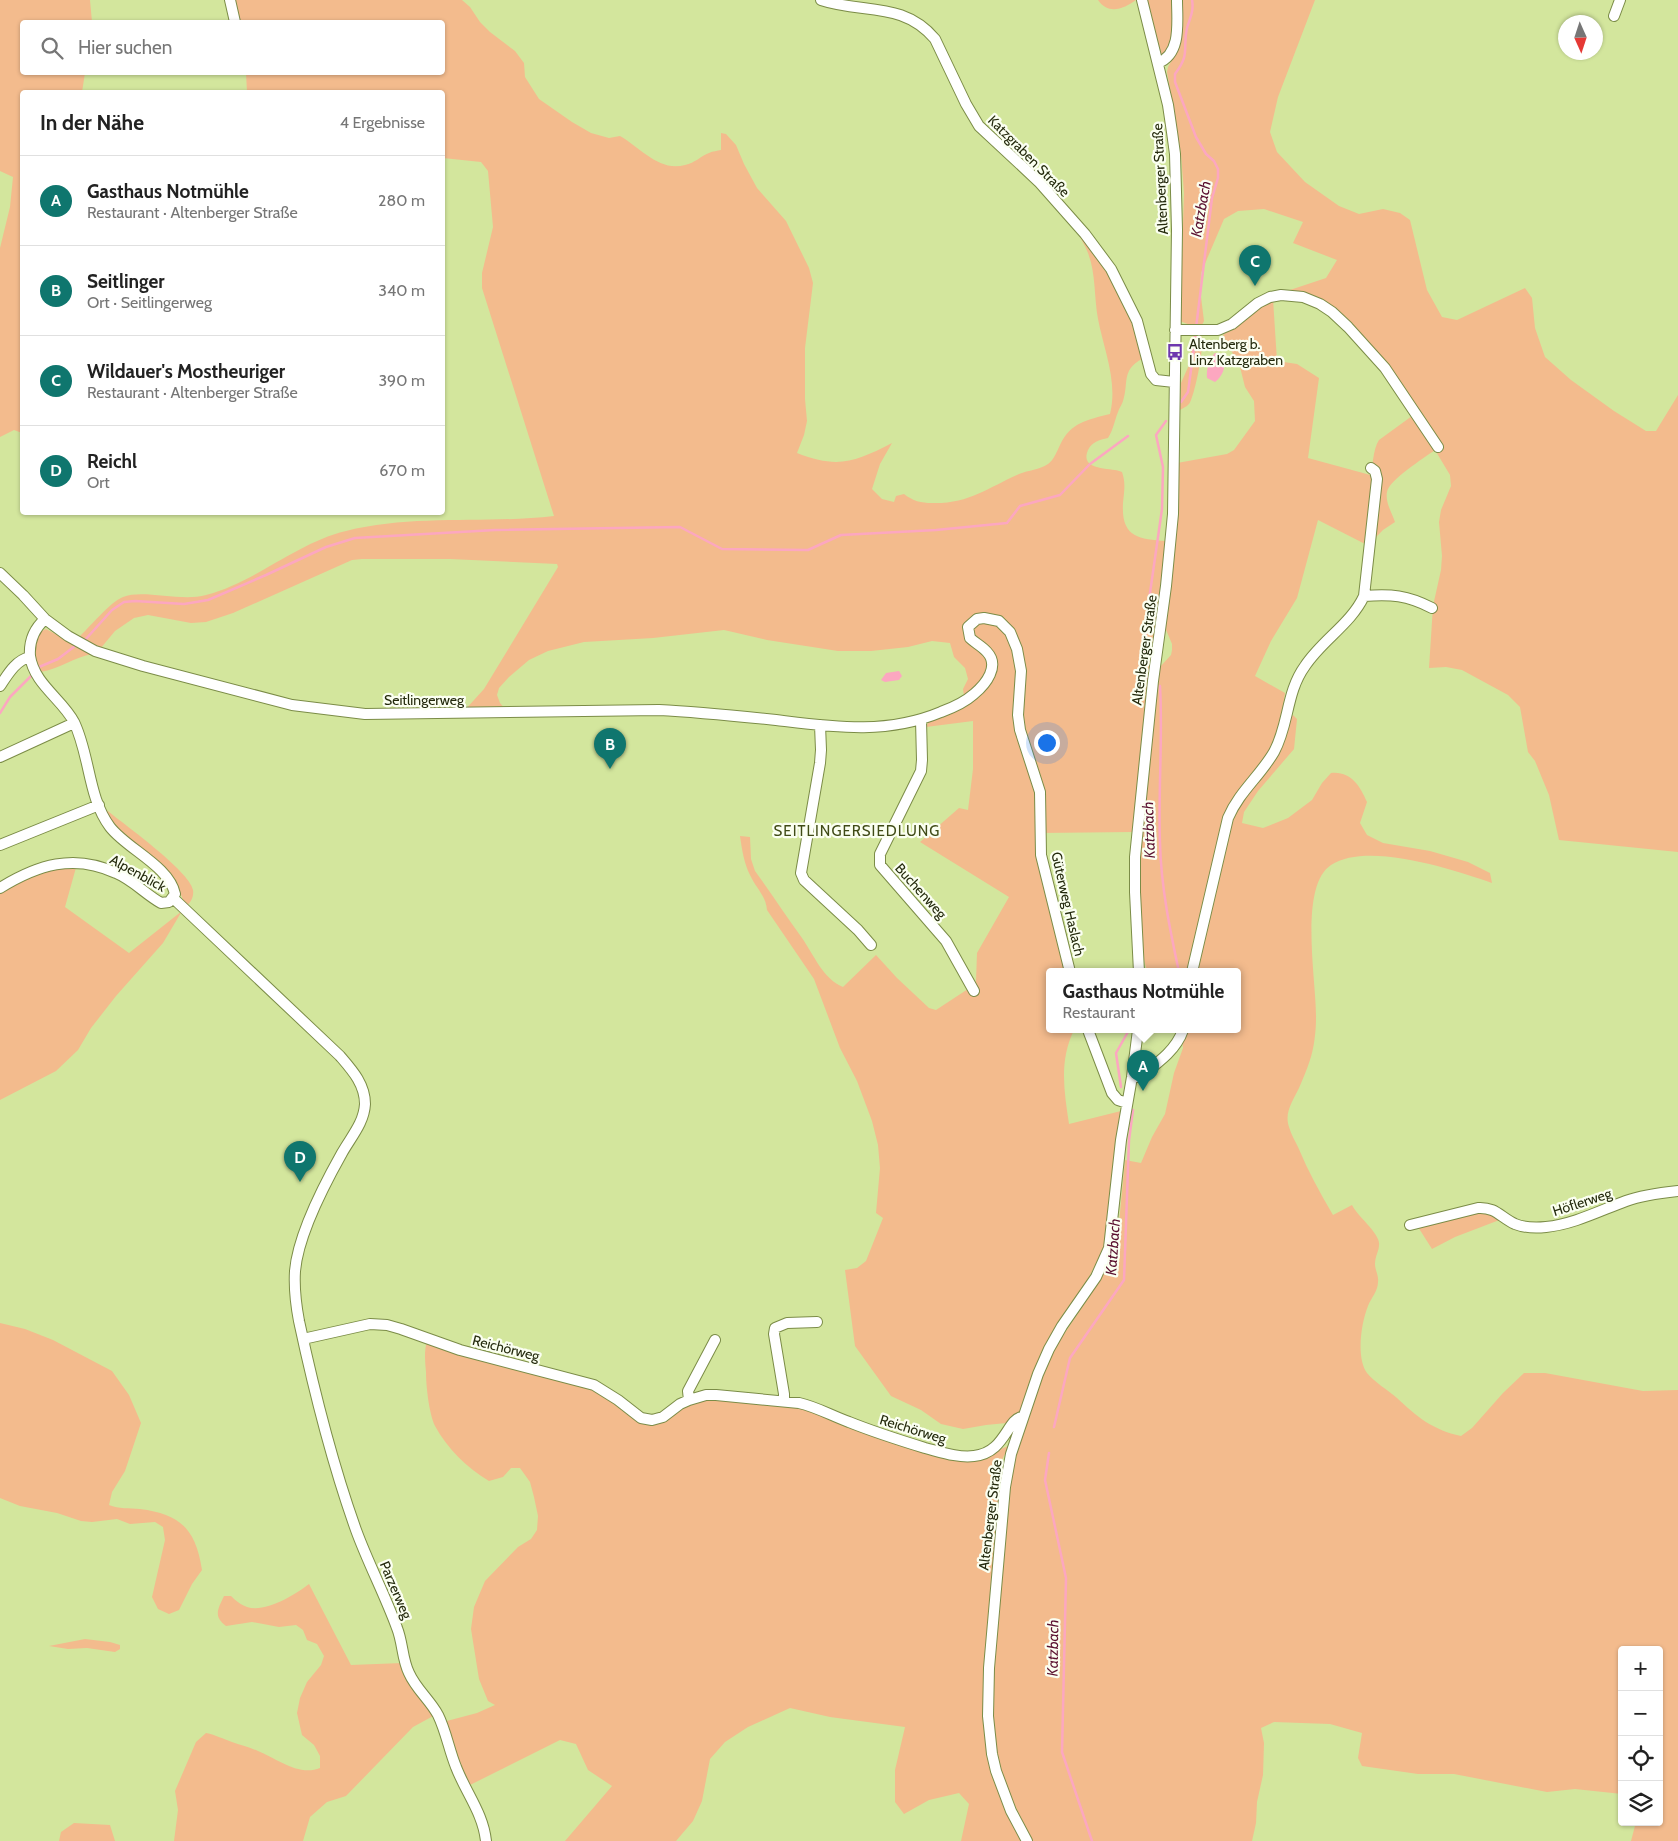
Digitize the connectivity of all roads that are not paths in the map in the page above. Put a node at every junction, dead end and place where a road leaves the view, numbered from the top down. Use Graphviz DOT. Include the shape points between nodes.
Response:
graph roads {
  1 [pos="230,0"];
  2 [pos="821,0"];
  3 [pos="1142,0"];
  4 [pos="1177,0"];
  5 [pos="1620,0"];
  6 [pos="1614,16"];
  7 [pos="235,20"];
  8 [pos="1158,63"];
  9 [pos="1175,330"];
  10 [pos="1174,382"];
  11 [pos="1438,447"];
  12 [pos="1371,468"];
  13 [pos="0,573"];
  14 [pos="1364,596"];
  15 [pos="1432,608"];
  16 [pos="45,619"];
  17 [pos="30,658"];
  18 [pos="0,686"];
  19 [pos="921,720"];
  20 [pos="74,723"];
  21 [pos="820,725"];
  22 [pos="0,757"];
  23 [pos="99,805"];
  24 [pos="0,844"];
  25 [pos="0,888"];
  26 [pos="174,898"];
  27 [pos="871,946"];
  28 [pos="1069,968"];
  29 [pos="1139,968"];
  30 [pos="1193,968"];
  31 [pos="974,991"];
  32 [pos="1089,1033"];
  33 [pos="1138,1033"];
  34 [pos="1182,1033"];
  35 [pos="1132,1077"];
  36 [pos="1127,1103"];
  37 [pos="1678,1191"];
  38 [pos="1410,1225"];
  39 [pos="817,1322"];
  40 [pos="303,1339"];
  41 [pos="715,1340"];
  42 [pos="689,1400"];
  43 [pos="784,1401"];
  44 [pos="1022,1417"];
  45 [pos="486,1841"];
  46 [pos="1027,1841"];
  1 -- 7 [label="street"];
  2 -- 10 [label="street, Katzgraben Straße" via="895,12 915,20 928,30 980,126 1039,182 1111,269 1137,321 1151,374 1156,380"];
  3 -- 8 [label="street, Altenberger Straße"];
  4 -- 8 [label="street" via="1174,47 1171,56"];
  5 -- 6 [label="street"];
  8 -- 9 [label="street, Altenberger Straße" via="1175,154"];
  9 -- 10 [label="street, Altenberger Straße"];
  9 -- 11 [label="street" via="1218,330 1232,324 1258,302 1281,295 1320,304 1348,327 1385,368"];
  10 -- 29 [label="street, Altenberger Straße" via="1172,522 1135,857"];
  12 -- 14 [label="street" via="1377,479"];
  13 -- 16 [label="street"];
  14 -- 15 [label="street" via="1400,595"];
  14 -- 30 [label="street" via="1359,608 1304,667 1290,696 1283,730 1274,752 1232,807"];
  16 -- 17 [label="street" via="34,634"];
  16 -- 21 [label="street, Seitlingerweg" via="81,644 113,657 314,709 408,715 659,710"];
  17 -- 18 [label="street" via="14,666"];
  17 -- 20 [label="street, Alpenblick" via="40,681"];
  19 -- 21 [label="street, Güterweg Haslach" via="879,728"];
  19 -- 28 [label="street, Güterweg Haslach" via="956,706 972,696 987,680 992,660 970,638 968,627 971,623 984,618 999,621 1005,626 1014,640 1020,660 1020,730 1040,792 1042,861"];
  19 -- 31 [label="street, Buchenweg" via="921,771 880,854 880,865 946,940"];
  20 -- 22 [label="street"];
  20 -- 23 [label="street, Alpenblick"];
  21 -- 27 [label="street" via="820,763 801,874"];
  23 -- 24 [label="street"];
  23 -- 26 [label="street, Alpenblick" via="117,834 167,877 174,886"];
  25 -- 26 [label="street, Alpenblick" via="47,866 82,862 116,872 161,903"];
  26 -- 40 [label="street, Parzerweg" via="340,1056 364,1091 365,1103 359,1126 326,1185 297,1257 295,1287"];
  32 -- 36 [label="street" via="1112,1093"];
  33 -- 35 [label="street, Altenberger Straße"];
  34 -- 35 [label="street" via="1171,1051 1139,1077"];
  35 -- 36 [label="street, Altenberger Straße"];
  36 -- 44 [label="street, Altenberger Straße" via="1109,1248 1096,1277 1049,1349"];
  37 -- 38 [label="street, Höflerweg" via="1640,1197 1546,1227 1516,1224 1485,1208"];
  39 -- 43 [label="street" via="775,1328"];
  40 -- 42 [label="street, Reichörweg" via="370,1324 386,1325 460,1350 594,1385 641,1418 663,1417"];
  40 -- 45 [label="street, Parzerweg" via="356,1529 397,1628 408,1672 438,1714 457,1769 479,1812"];
  41 -- 42 [label="street" via="688,1391"];
  42 -- 43 [label="street, Reichörweg" via="716,1395"];
  43 -- 44 [label="street, Reichörweg" via="812,1406 881,1434 964,1457 982,1455 994,1449 1015,1420"];
  44 -- 46 [label="street, Altenberger Straße" via="1010,1460 1002,1510 988,1716 996,1771"];
}
